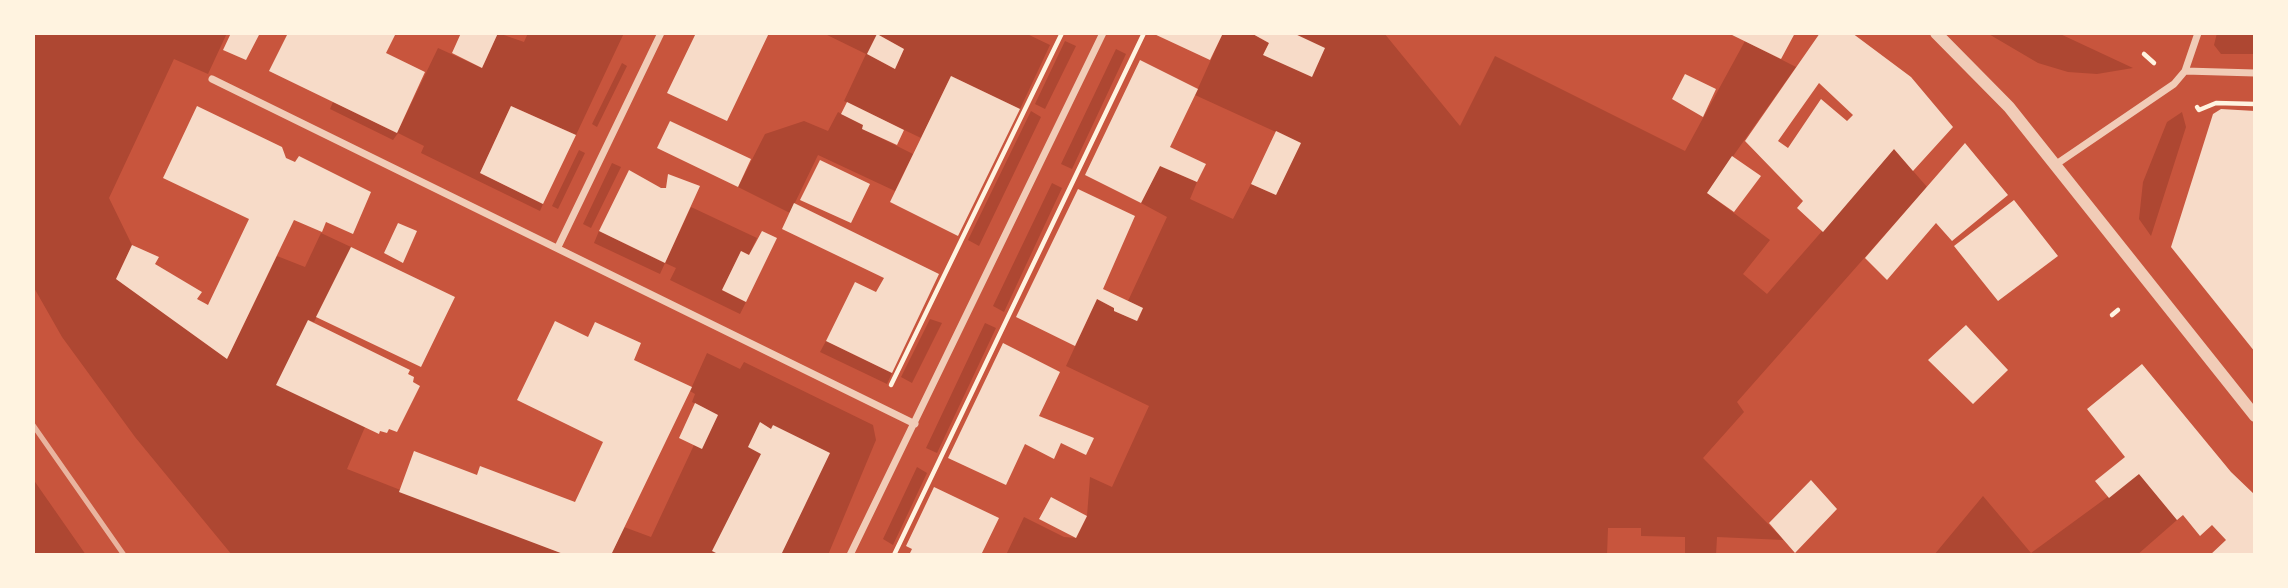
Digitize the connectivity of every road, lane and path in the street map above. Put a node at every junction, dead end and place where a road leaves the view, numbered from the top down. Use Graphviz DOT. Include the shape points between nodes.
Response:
graph roads {
  1 [pos="661,33"];
  2 [pos="1062,33"];
  3 [pos="1103,33"];
  4 [pos="1144,33"];
  5 [pos="1936,33"];
  6 [pos="2198,33"];
  7 [pos="2144,54"];
  8 [pos="2154,63"];
  9 [pos="2185,71"];
  10 [pos="2255,73"];
  11 [pos="212,79"];
  12 [pos="2255,104"];
  13 [pos="2196,107"];
  14 [pos="2055,165"];
  15 [pos="558,247"];
  16 [pos="2118,310"];
  17 [pos="2112,315"];
  18 [pos="881,408"];
  19 [pos="2255,416"];
  20 [pos="915,424"];
  21 [pos="850,555"];
  22 [pos="894,555"];
  1 -- 15 [label="street"];
  2 -- 18 [label="path"];
  3 -- 20 [label="street"];
  4 -- 22 [label="path"];
  5 -- 14 [label="street" via="2009,107"];
  6 -- 9 [label="street"];
  7 -- 8 [label="path"];
  9 -- 10 [label="street"];
  9 -- 14 [label="street"];
  11 -- 15 [label="street"];
  12 -- 13 [label="path"];
  14 -- 19 [label="street"];
  15 -- 18 [label="street"];
  16 -- 17 [label="path"];
  18 -- 20 [label="street"];
  20 -- 21 [label="street"];
}
